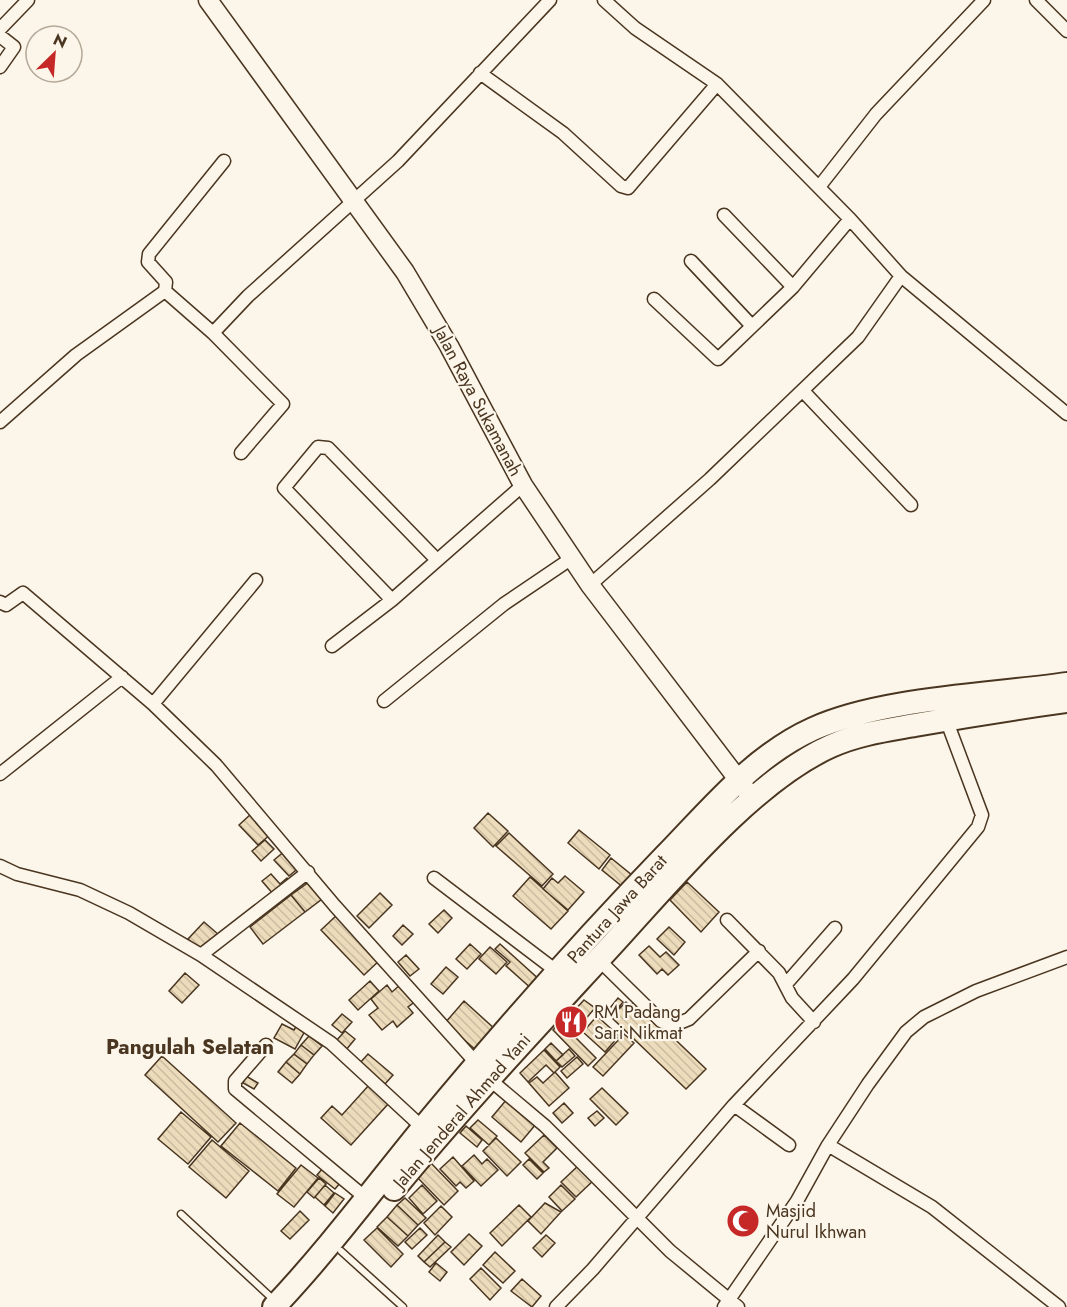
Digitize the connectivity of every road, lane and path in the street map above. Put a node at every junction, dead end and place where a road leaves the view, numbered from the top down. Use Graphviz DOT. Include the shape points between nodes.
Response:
graph roads {
  1 [pos="28,0"];
  2 [pos="208,0"];
  3 [pos="550,0"];
  4 [pos="604,0"];
  5 [pos="984,0"];
  6 [pos="1036,0"];
  7 [pos="0,29"];
  8 [pos="1066,29"];
  9 [pos="0,36"];
  10 [pos="0,67"];
  11 [pos="480,73"];
  12 [pos="717,84"];
  13 [pos="224,161"];
  14 [pos="819,187"];
  15 [pos="355,202"];
  16 [pos="724,215"];
  17 [pos="850,219"];
  18 [pos="691,261"];
  19 [pos="901,276"];
  20 [pos="793,287"];
  21 [pos="165,291"];
  22 [pos="654,299"];
  23 [pos="752,326"];
  24 [pos="213,333"];
  25 [pos="803,391"];
  26 [pos="1067,414"];
  27 [pos="0,422"];
  28 [pos="241,453"];
  29 [pos="523,485"];
  30 [pos="911,505"];
  31 [pos="572,558"];
  32 [pos="437,560"];
  33 [pos="256,580"];
  34 [pos="590,585"];
  35 [pos="392,600"];
  36 [pos="0,602"];
  37 [pos="332,646"];
  38 [pos="122,677"];
  39 [pos="1067,684"];
  40 [pos="384,701"];
  41 [pos="1067,701"];
  42 [pos="153,704"];
  43 [pos="946,719"];
  44 [pos="0,774"];
  45 [pos="739,781"];
  46 [pos="753,799"];
  47 [pos="0,866"];
  48 [pos="308,872"];
  49 [pos="434,878"];
  50 [pos="727,920"];
  51 [pos="835,928"];
  52 [pos="759,951"];
  53 [pos="201,955"];
  54 [pos="1067,957"];
  55 [pos="599,960"];
  56 [pos="559,973"];
  57 [pos="786,984"];
  58 [pos="814,1022"];
  59 [pos="266,1045"];
  60 [pos="483,1072"];
  61 [pos="734,1105"];
  62 [pos="423,1128"];
  63 [pos="789,1145"];
  64 [pos="828,1145"];
  65 [pos="367,1199"];
  66 [pos="181,1214"];
  67 [pos="637,1215"];
  68 [pos="341,1251"];
  69 [pos="730,1305"];
  70 [pos="282,1306"];
  71 [pos="403,1307"];
  72 [pos="556,1307"];
  73 [pos="1059,1307"];
  1 -- 7 [label="street"];
  2 -- 15 [label="street, Jalan Raya Sukamanah"];
  3 -- 11 [label="street"];
  4 -- 12 [label="street" via="635,27"];
  5 -- 14 [label="street" via="876,114"];
  6 -- 8 [label="street"];
  9 -- 10 [label="street" via="14,46"];
  11 -- 12 [label="street" via="563,133 628,188"];
  11 -- 15 [label="street"];
  12 -- 14 [label="street"];
  13 -- 21 [label="street" via="148,254 148,262 166,282"];
  14 -- 17 [label="street"];
  15 -- 24 [label="street" via="248,296"];
  15 -- 29 [label="street, Jalan Raya Sukamanah" via="428,309"];
  16 -- 20 [label="street"];
  17 -- 19 [label="street"];
  17 -- 20 [label="street"];
  18 -- 23 [label="street"];
  19 -- 25 [label="street" via="858,337"];
  19 -- 26 [label="street"];
  20 -- 23 [label="street"];
  21 -- 24 [label="street"];
  21 -- 27 [label="street" via="76,355"];
  22 -- 23 [label="street" via="718,359"];
  24 -- 28 [label="street" via="283,404"];
  25 -- 30 [label="street"];
  25 -- 34 [label="street"];
  29 -- 31 [label="street, Jalan Raya Sukamanah"];
  29 -- 32 [label="street"];
  31 -- 34 [label="street, Jalan Raya Sukamanah"];
  31 -- 40 [label="street" via="504,604"];
  32 -- 35 [label="street"];
  32 -- 35 [label="street" via="328,448 318,447 284,489"];
  33 -- 42 [label="street"];
  34 -- 45 [label="street, Jalan Raya Sukamanah"];
  35 -- 37 [label="street"];
  36 -- 38 [label="street" via="6,605 24,594"];
  38 -- 42 [label="street"];
  38 -- 44 [label="street"];
  39 -- 45 [label="highway, Pantura Jawa Barat" via="900,706 840,719 789,741"];
  41 -- 43 [label="highway, Jalan Jenderal Ahmad Yani"];
  42 -- 48 [label="street" via="216,765"];
  43 -- 46 [label="highway, Jalan Jenderal Ahmad Yani" via="831,746"];
  43 -- 58 [label="street" via="982,821"];
  45 -- 46 [label="street, Jalan Raya Sukamanah"];
  45 -- 56 [label="highway, Pantura Jawa Barat" via="642,880"];
  46 -- 55 [label="highway, Jalan Jenderal Ahmad Yani"];
  47 -- 53 [label="street" via="80,890"];
  48 -- 53 [label="street"];
  48 -- 60 [label="street"];
  49 -- 56 [label="street"];
  50 -- 52 [label="street"];
  51 -- 57 [label="street"];
  52 -- 55 [label="street" via="688,1019 672,1026 660,1021"];
  52 -- 57 [label="street"];
  53 -- 62 [label="street" via="331,1043"];
  54 -- 64 [label="street" via="976,991 924,1017 897,1043"];
  55 -- 60 [label="highway, Jalan Jenderal Ahmad Yani"];
  56 -- 60 [label="highway, Pantura Jawa Barat"];
  57 -- 58 [label="street" via="792,998"];
  58 -- 61 [label="street"];
  59 -- 65 [label="street" via="235,1081 235,1089"];
  60 -- 62 [label="highway, Pantura Jawa Barat"];
  60 -- 67 [label="street"];
  60 -- 68 [label="highway, Jalan Jenderal Ahmad Yani"];
  61 -- 63 [label="street"];
  61 -- 67 [label="street"];
  62 -- 65 [label="highway, Pantura Jawa Barat"];
  64 -- 69 [label="street"];
  64 -- 73 [label="street" via="932,1207"];
  65 -- 70 [label="highway, Pantura Jawa Barat"];
  66 -- 70 [label="lane"];
  67 -- 69 [label="street"];
  67 -- 72 [label="street"];
  68 -- 70 [label="highway, Jalan Jenderal Ahmad Yani"];
  68 -- 71 [label="lane"];
}
